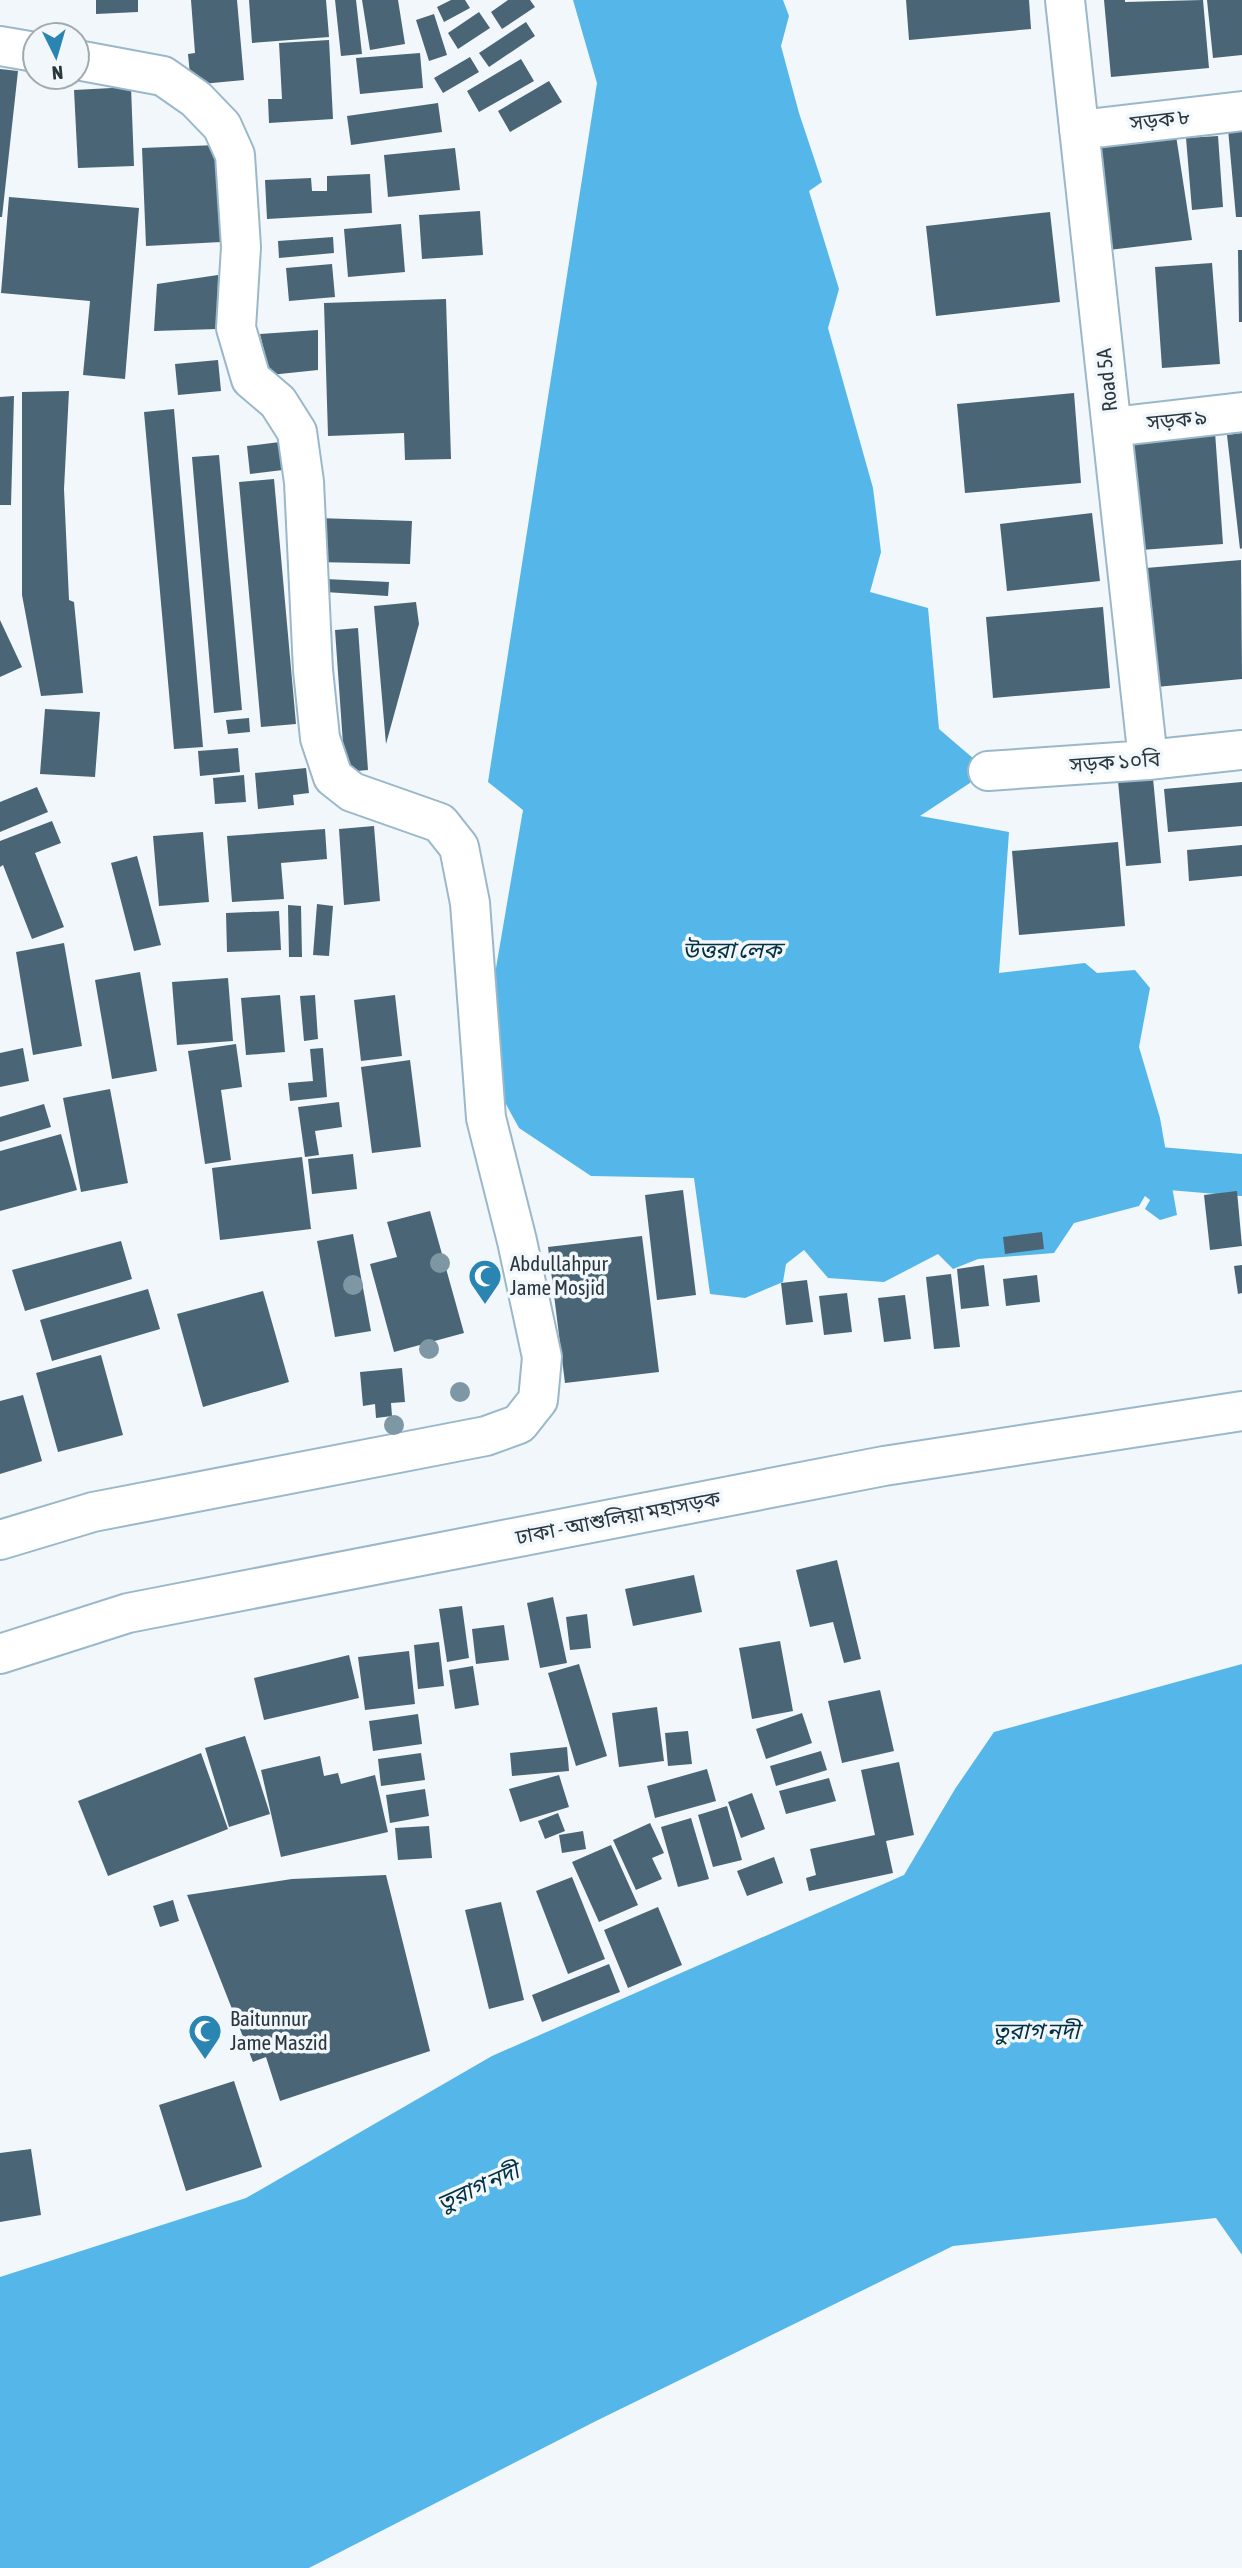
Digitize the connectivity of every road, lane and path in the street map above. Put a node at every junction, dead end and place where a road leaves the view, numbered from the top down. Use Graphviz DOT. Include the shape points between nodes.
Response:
graph roads {
  1 [pos="1065,0"];
  2 [pos="0,46"];
  3 [pos="21,50"];
  4 [pos="91,63"];
  5 [pos="1242,111"];
  6 [pos="1079,130"];
  7 [pos="1242,412"];
  8 [pos="1112,427"];
  9 [pos="1242,750"];
  10 [pos="1148,760"];
  11 [pos="988,771"];
  12 [pos="1242,1411"];
  13 [pos="0,1540"];
  14 [pos="0,1654"];
  1 -- 6 [label="main road, Road 5A"];
  2 -- 3 [label="main road"];
  4 -- 13 [label="main road" via="163,76 196,99 222,126 235,155 241,247 236,328 251,379 278,402 297,432 320,738 333,777 352,792 440,823 459,847 470,903 486,1118 542,1357 538,1400 519,1424 486,1436 93,1512"];
  5 -- 6 [label="main road, সড়ক ৮"];
  6 -- 8 [label="main road, Road 5A"];
  7 -- 8 [label="main road, সড়ক ৯"];
  8 -- 10 [label="main road, Road 5A"];
  9 -- 10 [label="main road, সড়ক ১০বি"];
  10 -- 11 [label="main road, সড়ক ১০বি"];
  12 -- 14 [label="main road, ঢাকা - আশুলিয়া মহাসড়ক" via="884,1466 128,1613"];
}
